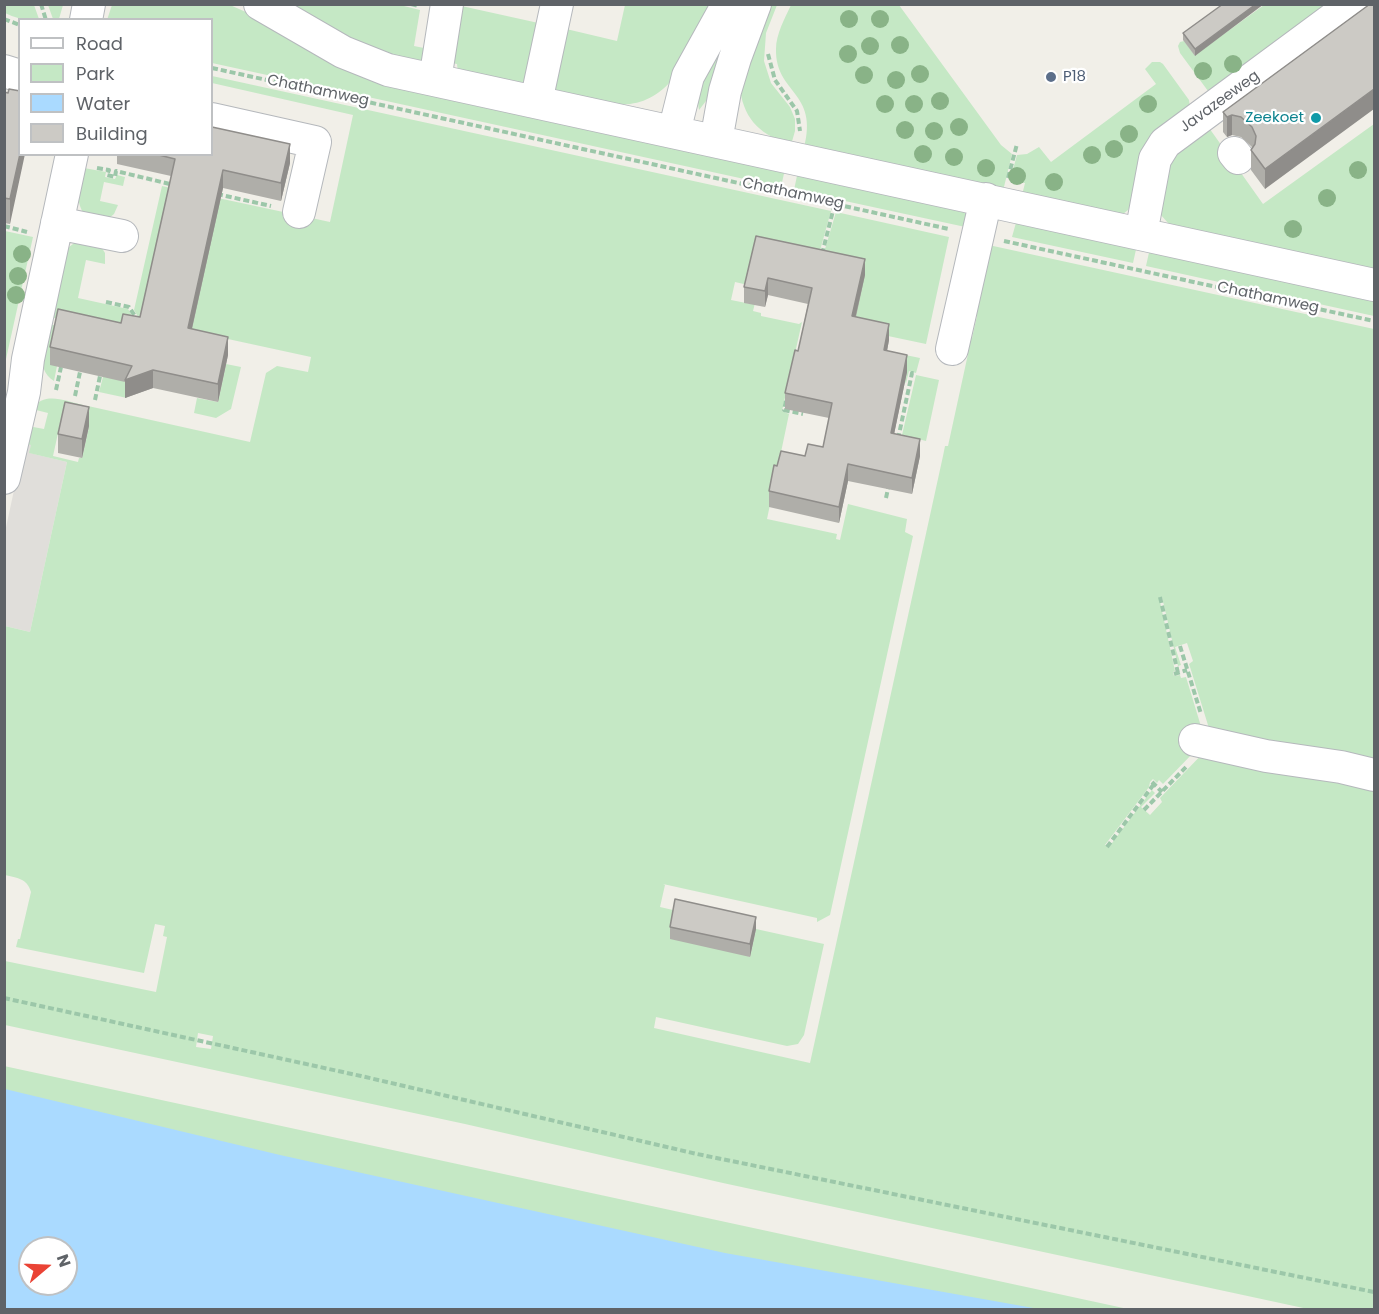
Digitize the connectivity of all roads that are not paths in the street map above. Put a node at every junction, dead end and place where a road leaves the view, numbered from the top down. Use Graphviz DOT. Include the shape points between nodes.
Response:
graph roads {
  1 [pos="260,4"];
  2 [pos="557,4"];
  3 [pos="728,4"];
  4 [pos="755,4"];
  5 [pos="1353,4"];
  6 [pos="444,6"];
  7 [pos="435,80"];
  8 [pos="536,102"];
  9 [pos="213,119"];
  10 [pos="674,132"];
  11 [pos="716,141"];
  12 [pos="71,158"];
  13 [pos="986,199"];
  14 [pos="299,212"];
  15 [pos="57,223"];
  16 [pos="1141,234"];
  17 [pos="122,236"];
  18 [pos="1374,285"];
  19 [pos="952,349"];
  20 [pos="4,478"];
  21 [pos="1195,740"];
  22 [pos="1374,775"];
  1 -- 7 [label="street" via="358,59"];
  2 -- 8 [label="street"];
  3 -- 10 [label="street" via="688,76"];
  4 -- 11 [label="street" via="725,91"];
  5 -- 16 [label="street, Javazeeweg" via="1165,143 1155,159"];
  6 -- 7 [label="street"];
  7 -- 8 [label="street"];
  8 -- 10 [label="street"];
  9 -- 14 [label="street" via="315,142"];
  10 -- 11 [label="street"];
  11 -- 13 [label="street"];
  12 -- 15 [label="street"];
  13 -- 16 [label="street"];
  13 -- 19 [label="street"];
  15 -- 17 [label="street"];
  15 -- 20 [label="street"];
  16 -- 18 [label="street"];
  21 -- 22 [label="street"];
}
